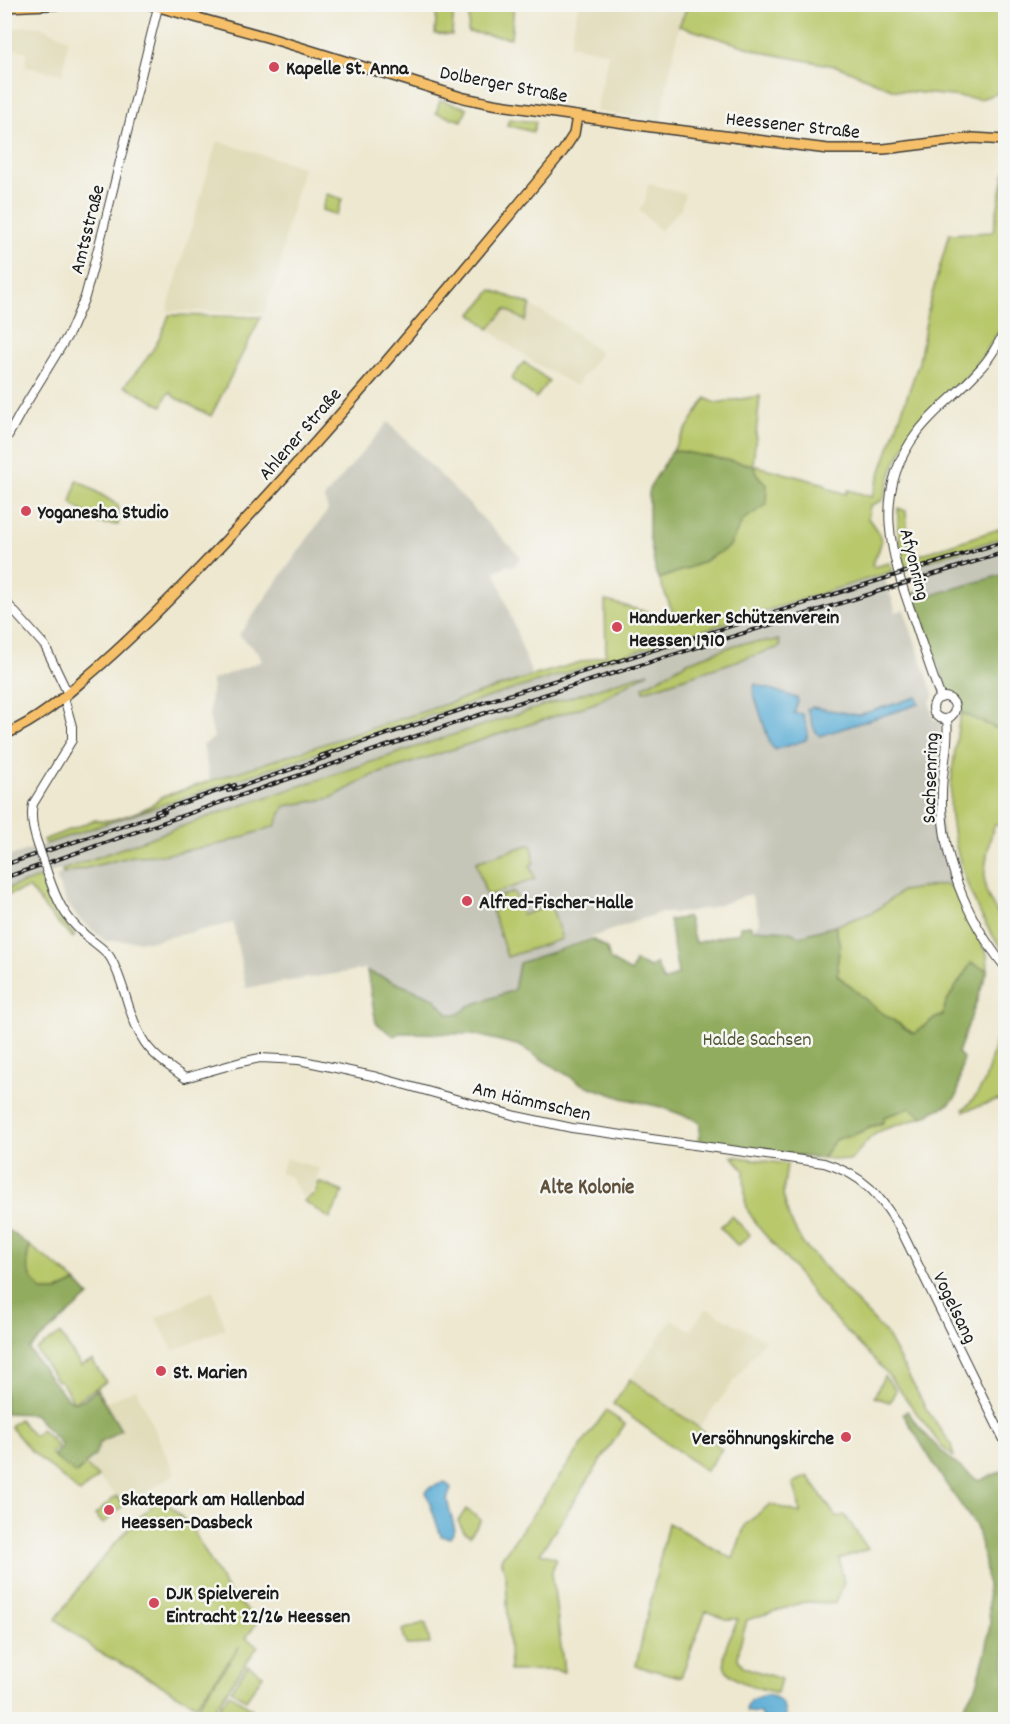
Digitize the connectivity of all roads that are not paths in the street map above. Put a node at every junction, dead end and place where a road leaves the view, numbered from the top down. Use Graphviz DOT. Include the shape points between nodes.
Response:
graph roads {
  1 [pos="72,4"];
  2 [pos="153,6"];
  3 [pos="4,7"];
  4 [pos="578,116"];
  5 [pos="1005,140"];
  6 [pos="1005,329"];
  7 [pos="4,443"];
  8 [pos="4,600"];
  9 [pos="66,696"];
  10 [pos="941,698"];
  11 [pos="947,719"];
  12 [pos="4,735"];
  13 [pos="1005,968"];
  14 [pos="871,1188"];
  15 [pos="1005,1444"];
  1 -- 3 [label="main road"];
  2 -- 4 [label="main road, Dolberger Straße" via="464,98"];
  2 -- 7 [label="street, Amtsstraße" via="85,297 70,332"];
  4 -- 5 [label="main road, Heessener Straße" via="828,149 884,149 973,138"];
  4 -- 9 [label="main road, Ahlener Straße" via="574,134 562,151 292,470 182,587"];
  6 -- 10 [label="street, Afyonring" via="991,357 917,432 900,461 890,493 889,528 894,559"];
  8 -- 9 [label="street" via="45,646"];
  9 -- 12 [label="main road, Ahlener Straße" via="33,722"];
  9 -- 14 [label="street, Am Hämmschen, bridge" via="72,740 33,804 32,826 57,900 67,916 108,955 141,1038 185,1078 260,1058 299,1060 572,1128 824,1163 852,1173"];
  10 -- 11 [label="street, Sachsenring" via="954,705 953,714"];
  10 -- 11 [label="street, Sachsenring" via="934,705 934,713"];
  11 -- 13 [label="street, Sachsenring" via="942,796 946,843 963,896"];
  14 -- 15 [label="street, Vogelsang" via="901,1230"];
}
